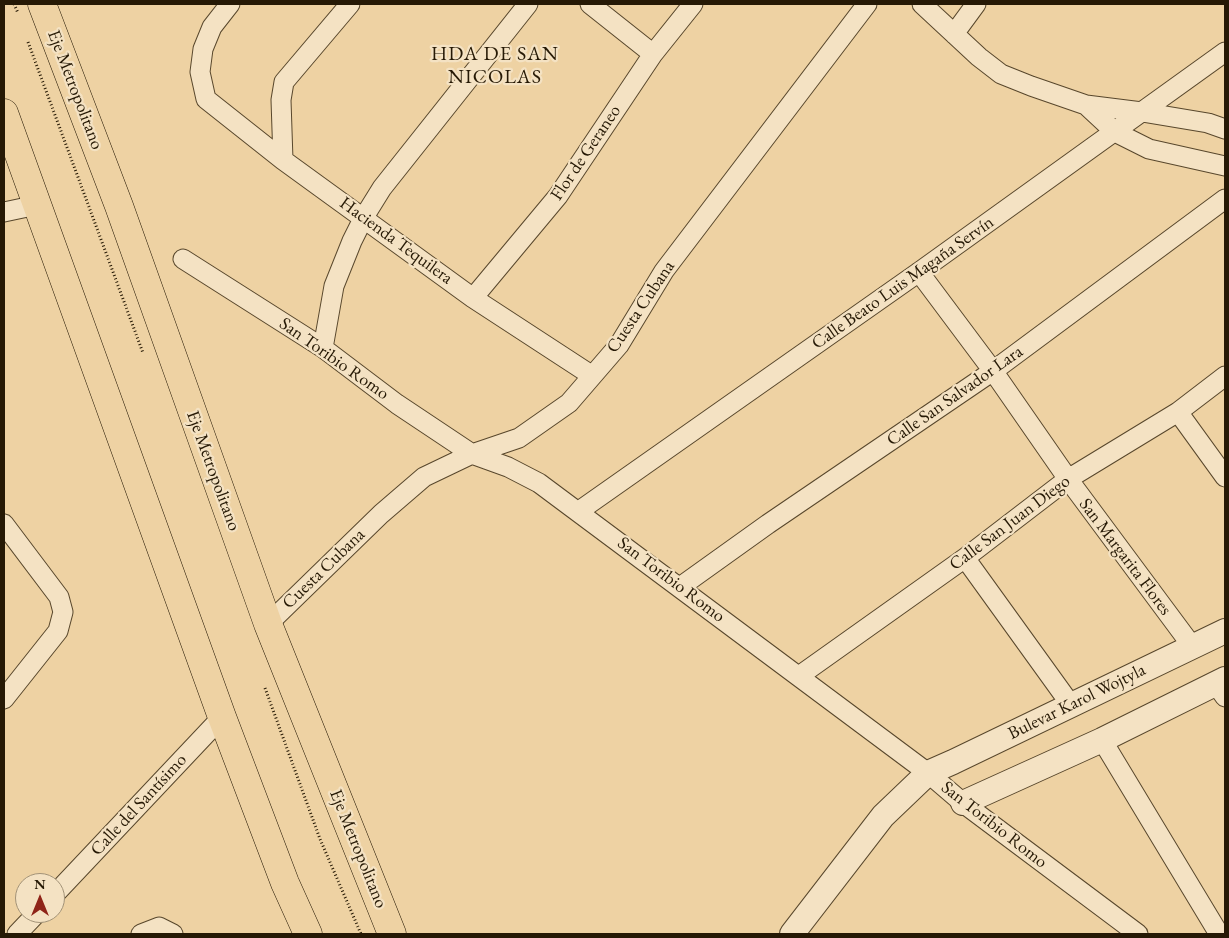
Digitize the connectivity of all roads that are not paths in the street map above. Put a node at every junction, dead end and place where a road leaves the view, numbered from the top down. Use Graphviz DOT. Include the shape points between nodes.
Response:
graph roads {
  1 [pos="42,4"];
  2 [pos="230,4"];
  3 [pos="350,4"];
  4 [pos="528,4"];
  5 [pos="590,4"];
  6 [pos="694,4"];
  7 [pos="867,4"];
  8 [pos="922,4"];
  9 [pos="976,4"];
  10 [pos="954,34"];
  11 [pos="1225,52"];
  12 [pos="653,54"];
  13 [pos="1086,105"];
  14 [pos="1142,112"];
  15 [pos="5,120"];
  16 [pos="1225,128"];
  17 [pos="1115,132"];
  18 [pos="283,160"];
  19 [pos="1225,166"];
  20 [pos="1225,199"];
  21 [pos="37,204"];
  22 [pos="4,212"];
  23 [pos="364,218"];
  24 [pos="183,259"];
  25 [pos="920,272"];
  26 [pos="473,298"];
  27 [pos="323,348"];
  28 [pos="993,371"];
  29 [pos="591,375"];
  30 [pos="1225,376"];
  31 [pos="1178,412"];
  32 [pos="472,454"];
  33 [pos="1225,478"];
  34 [pos="1068,479"];
  35 [pos="579,511"];
  36 [pos="4,524"];
  37 [pos="965,558"];
  38 [pos="680,587"];
  39 [pos="268,624"];
  40 [pos="1225,631"];
  41 [pos="1192,646"];
  42 [pos="799,676"];
  43 [pos="1222,686"];
  44 [pos="4,699"];
  45 [pos="1071,705"];
  46 [pos="222,717"];
  47 [pos="1102,740"];
  48 [pos="928,772"];
  49 [pos="963,803"];
  50 [pos="65,883"];
  51 [pos="27,923"];
  52 [pos="17,934"];
  53 [pos="141,934"];
  54 [pos="172,934"];
  55 [pos="308,934"];
  56 [pos="392,934"];
  57 [pos="792,934"];
  58 [pos="1138,934"];
  59 [pos="1219,934"];
  1 -- 39 [label="main road, Eje Metropolitano" via="119,206"];
  2 -- 18 [label="street, Hacienda Tequilera" via="212,27 203,49 200,72 206,99"];
  3 -- 18 [label="street" via="284,82 281,100"];
  4 -- 23 [label="street" via="382,188"];
  5 -- 12 [label="street"];
  6 -- 12 [label="street, Flor de Geraneo"];
  7 -- 29 [label="street, Cuesta Cubana" via="664,270 618,345"];
  8 -- 10 [label="street"];
  9 -- 10 [label="street"];
  10 -- 13 [label="street" via="1001,74"];
  11 -- 14 [label="street, Calle Beato Luis Magaña Servín"];
  12 -- 26 [label="street, Flor de Geraneo" via="558,196"];
  13 -- 14 [label="street"];
  13 -- 17 [label="street"];
  14 -- 16 [label="street"];
  14 -- 17 [label="street, Calle Beato Luis Magaña Servín"];
  15 -- 21 [label="main road"];
  17 -- 19 [label="street" via="1149,149"];
  17 -- 25 [label="street, Calle Beato Luis Magaña Servín"];
  18 -- 23 [label="street, Hacienda Tequilera"];
  20 -- 28 [label="street, Calle San Salvador Lara"];
  21 -- 22 [label="street"];
  21 -- 46 [label="main road"];
  23 -- 26 [label="street, Hacienda Tequilera"];
  23 -- 27 [label="street" via="334,286"];
  24 -- 27 [label="street, San Toribio Romo"];
  25 -- 28 [label="street, San Margarita Flores"];
  25 -- 35 [label="street, Calle Beato Luis Magaña Servín"];
  26 -- 29 [label="street, Hacienda Tequilera"];
  27 -- 32 [label="street, San Toribio Romo" via="397,404"];
  28 -- 34 [label="street, San Margarita Flores"];
  28 -- 38 [label="street, Calle San Salvador Lara"];
  29 -- 32 [label="street, Cuesta Cubana" via="569,403 519,438"];
  30 -- 31 [label="street, Calle San Juan Diego"];
  31 -- 33 [label="street"];
  31 -- 34 [label="street, Calle San Juan Diego"];
  32 -- 35 [label="street, San Toribio Romo" via="508,466"];
  32 -- 39 [label="street, Cuesta Cubana" via="424,477 381,514"];
  34 -- 37 [label="street, Calle San Juan Diego"];
  34 -- 41 [label="street, San Margarita Flores"];
  35 -- 38 [label="street, San Toribio Romo"];
  36 -- 44 [label="street" via="59,597 63,612 58,631"];
  37 -- 42 [label="street, Calle San Juan Diego"];
  37 -- 45 [label="street"];
  38 -- 42 [label="street, San Toribio Romo"];
  39 -- 56 [label="main road, Eje Metropolitano"];
  40 -- 41 [label="street, Bulevar Karol Wojtyla"];
  41 -- 45 [label="street, Bulevar Karol Wojtyla"];
  42 -- 48 [label="street, San Toribio Romo"];
  43 -- 47 [label="street"];
  45 -- 48 [label="street, Bulevar Karol Wojtyla"];
  46 -- 50 [label="street, Calle del Santísimo"];
  46 -- 55 [label="main road" via="285,883"];
  47 -- 49 [label="street"];
  47 -- 59 [label="street"];
  48 -- 49 [label="street, San Toribio Romo"];
  48 -- 57 [label="street" via="883,816"];
  49 -- 58 [label="street, San Toribio Romo"];
  51 -- 52 [label="street"];
  53 -- 54 [label="street" via="159,927"];
}
